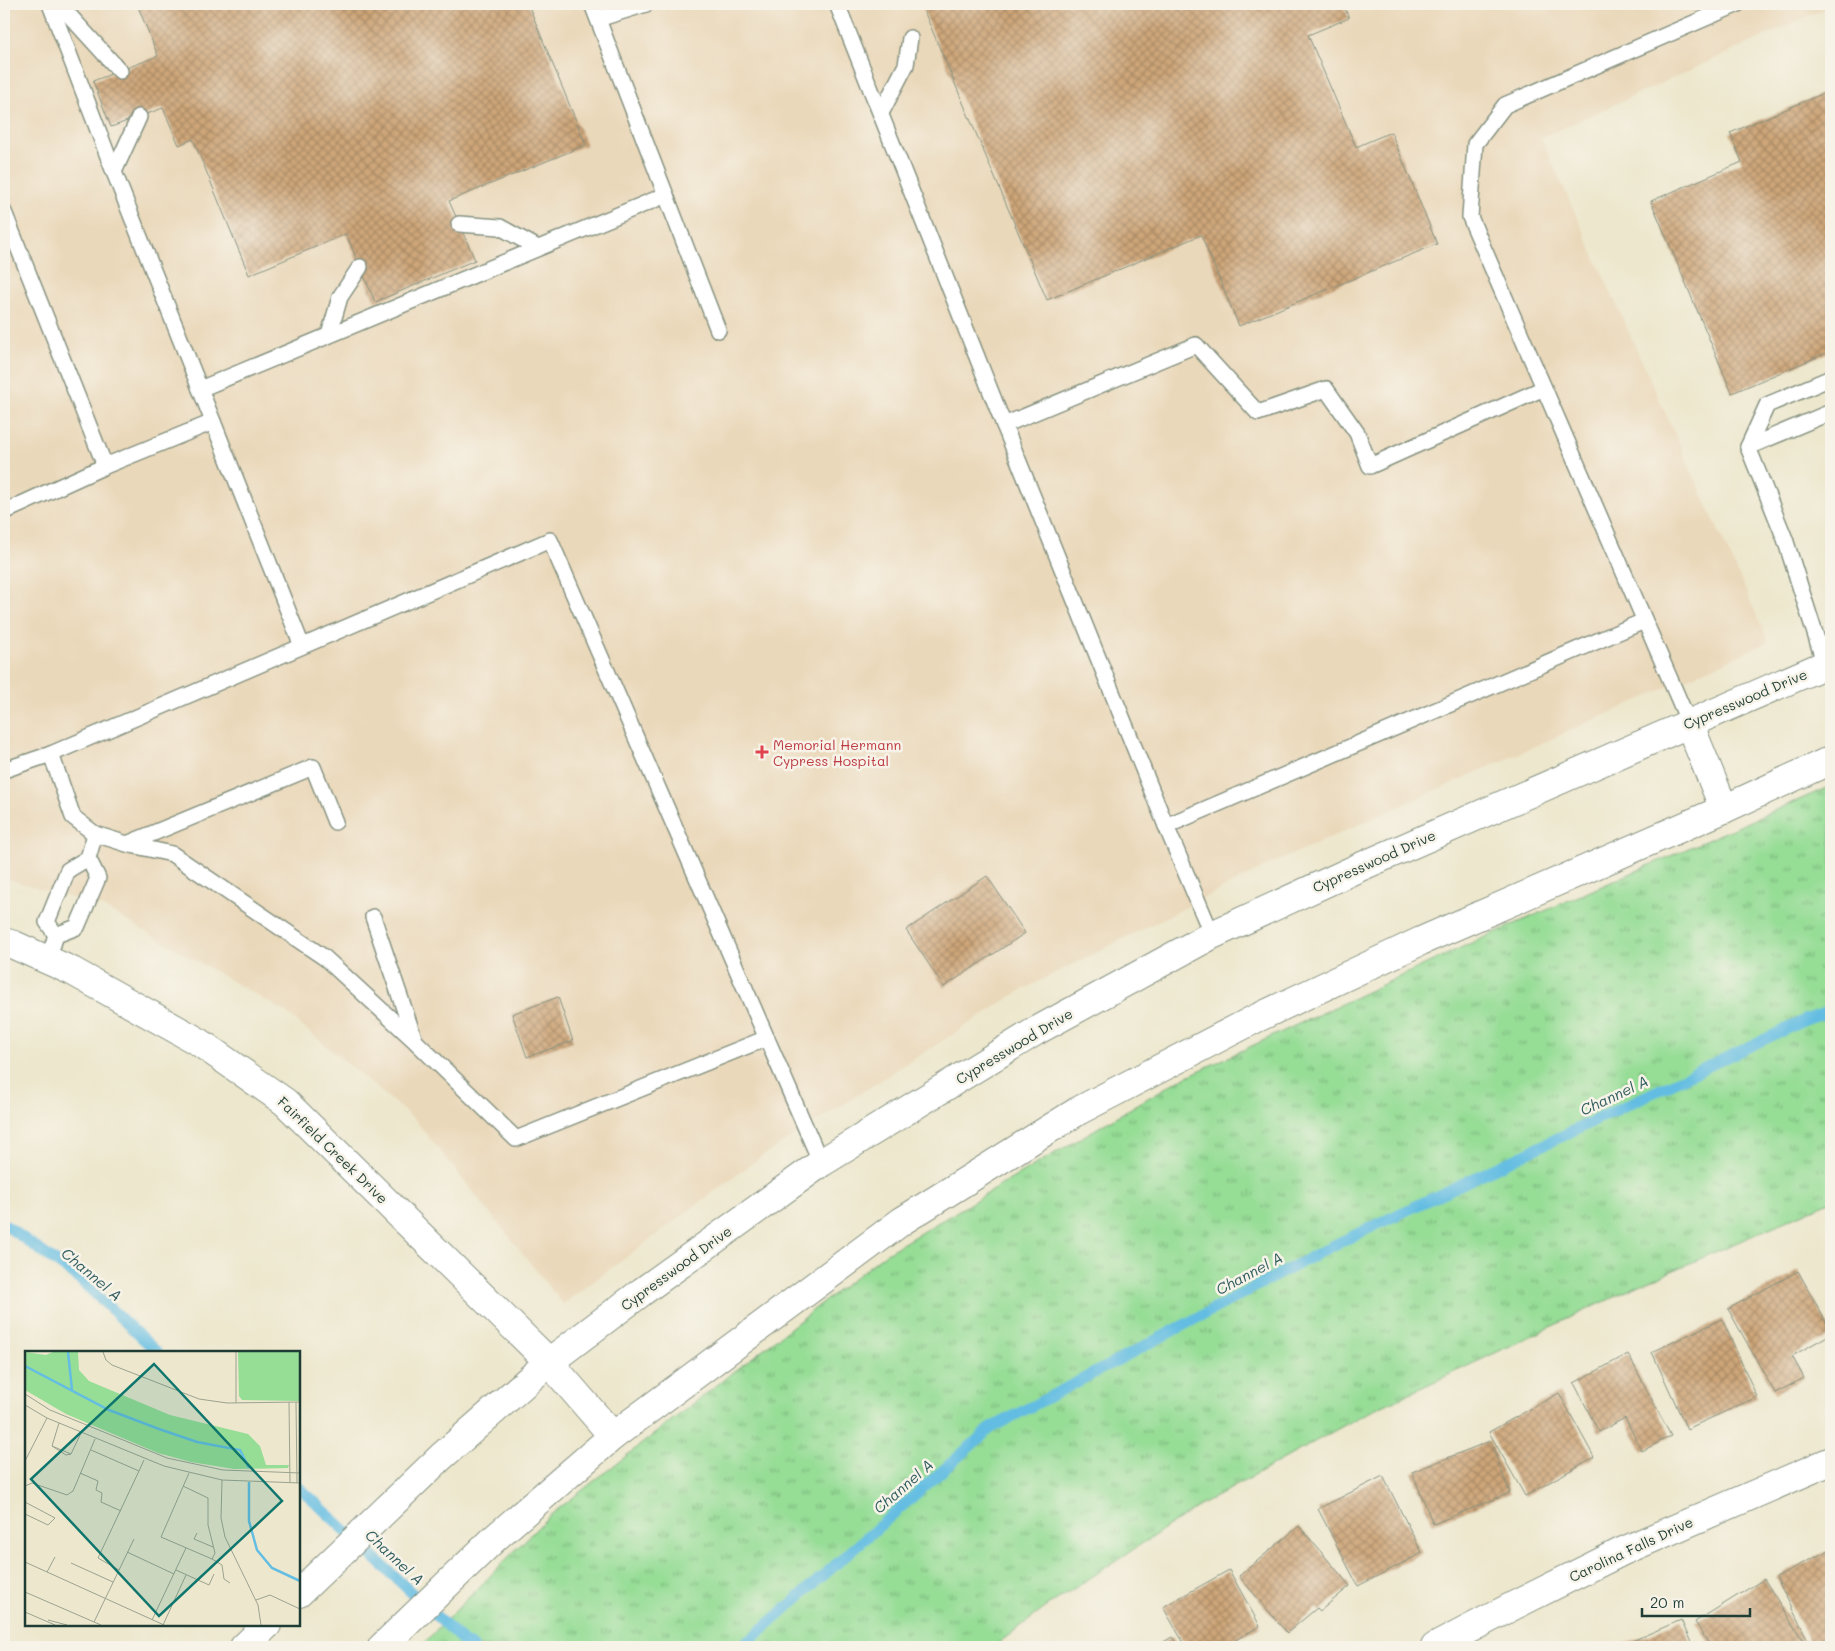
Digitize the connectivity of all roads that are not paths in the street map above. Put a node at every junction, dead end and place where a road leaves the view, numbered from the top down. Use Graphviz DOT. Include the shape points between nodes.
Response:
graph roads {
  1 [pos="50,4"];
  2 [pos="59,4"];
  3 [pos="592,4"];
  4 [pos="646,4"];
  5 [pos="838,4"];
  6 [pos="1738,4"];
  7 [pos="598,19"];
  8 [pos="910,38"];
  9 [pos="120,71"];
  10 [pos="881,113"];
  11 [pos="139,117"];
  12 [pos="114,172"];
  13 [pos="666,195"];
  14 [pos="4,212"];
  15 [pos="459,224"];
  16 [pos="538,248"];
  17 [pos="360,268"];
  18 [pos="718,330"];
  19 [pos="329,335"];
  20 [pos="1831,378"];
  21 [pos="1544,388"];
  22 [pos="200,389"];
  23 [pos="1831,412"];
  24 [pos="213,422"];
  25 [pos="1004,425"];
  26 [pos="1748,447"];
  27 [pos="106,466"];
  28 [pos="4,512"];
  29 [pos="1644,620"];
  30 [pos="302,646"];
  31 [pos="1828,663"];
  32 [pos="1689,723"];
  33 [pos="52,754"];
  34 [pos="1831,760"];
  35 [pos="4,770"];
  36 [pos="1724,809"];
  37 [pos="335,822"];
  38 [pos="1166,826"];
  39 [pos="95,834"];
  40 [pos="127,844"];
  41 [pos="88,858"];
  42 [pos="373,917"];
  43 [pos="1212,935"];
  44 [pos="4,942"];
  45 [pos="52,948"];
  46 [pos="767,1038"];
  47 [pos="415,1041"];
  48 [pos="822,1163"];
  49 [pos="549,1362"];
  50 [pos="613,1436"];
  51 [pos="1831,1461"];
  52 [pos="300,1593"];
  53 [pos="265,1626"];
  54 [pos="244,1647"];
  55 [pos="382,1647"];
  56 [pos="1435,1647"];
  1 -- 12 [label="lane"];
  2 -- 9 [label="lane"];
  3 -- 7 [label="lane"];
  4 -- 7 [label="lane"];
  5 -- 10 [label="lane"];
  6 -- 21 [label="lane" via="1505,105 1475,144 1470,217"];
  7 -- 13 [label="lane"];
  8 -- 10 [label="lane" via="906,64"];
  10 -- 25 [label="lane"];
  11 -- 12 [label="lane"];
  12 -- 22 [label="lane"];
  13 -- 16 [label="lane"];
  13 -- 18 [label="lane"];
  14 -- 27 [label="lane"];
  15 -- 16 [label="lane" via="500,227"];
  16 -- 19 [label="lane"];
  17 -- 19 [label="lane" via="340,297"];
  19 -- 22 [label="lane"];
  20 -- 26 [label="lane" via="1767,405"];
  21 -- 25 [label="lane" via="1370,466 1357,433 1326,389 1258,413 1196,345"];
  21 -- 29 [label="lane"];
  22 -- 24 [label="lane"];
  23 -- 26 [label="lane"];
  24 -- 27 [label="lane"];
  24 -- 30 [label="lane"];
  25 -- 38 [label="lane"];
  26 -- 31 [label="lane" via="1785,539"];
  27 -- 28 [label="lane"];
  29 -- 32 [label="lane"];
  29 -- 38 [label="lane"];
  30 -- 33 [label="lane"];
  30 -- 46 [label="lane" via="550,540"];
  31 -- 32 [label="main road, Cypresswood Drive"];
  32 -- 36 [label="main road"];
  32 -- 43 [label="main road, Cypresswood Drive"];
  33 -- 35 [label="lane"];
  33 -- 39 [label="lane" via="73,817"];
  34 -- 36 [label="main road"];
  36 -- 50 [label="main road" via="1395,953 1255,1019 1078,1112 902,1221"];
  37 -- 40 [label="lane" via="313,767"];
  38 -- 43 [label="lane"];
  39 -- 40 [label="lane"];
  39 -- 41 [label="lane"];
  40 -- 47 [label="lane" via="172,854 326,958"];
  41 -- 45 [label="lane" via="68,870 47,922"];
  41 -- 45 [label="lane" via="98,878 77,927"];
  42 -- 47 [label="lane"];
  43 -- 48 [label="main road, Cypresswood Drive" via="1036,1031"];
  44 -- 45 [label="main road, Fairfield Creek Drive"];
  45 -- 49 [label="main road, Fairfield Creek Drive" via="126,1000 199,1042 285,1102"];
  46 -- 47 [label="lane" via="516,1139"];
  46 -- 48 [label="lane"];
  48 -- 49 [label="main road, Cypresswood Drive"];
  49 -- 50 [label="main road, Fairfield Creek Drive"];
  49 -- 52 [label="main road, Cypresswood Drive" via="442,1457"];
  50 -- 55 [label="main road" via="495,1538"];
  51 -- 56 [label="main road, Carolina Falls Drive" via="1621,1552"];
  53 -- 54 [label="main road"];
}
